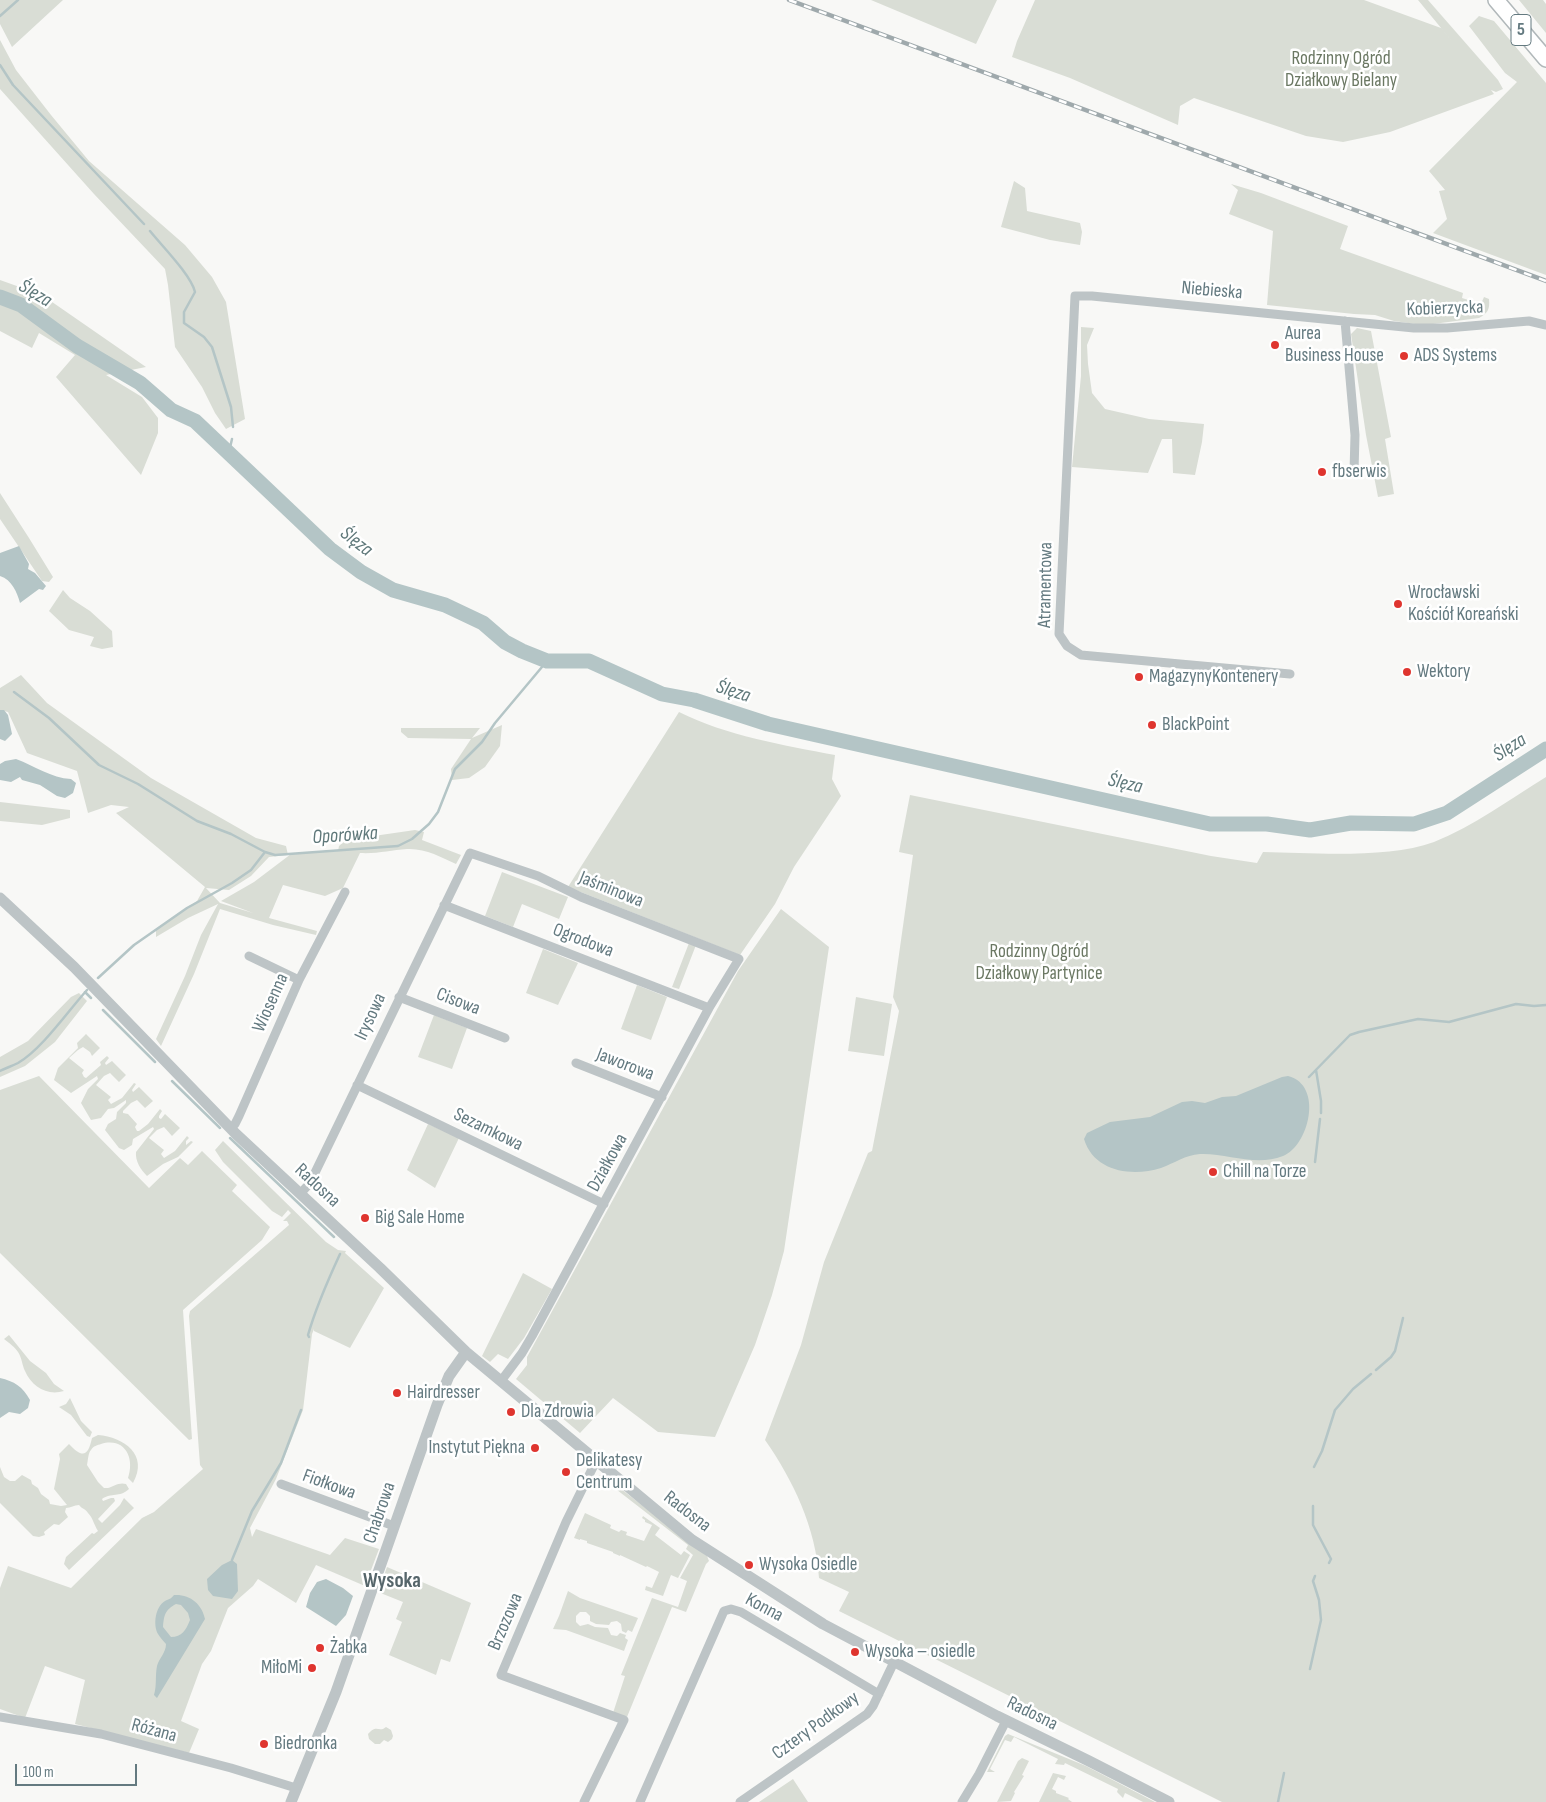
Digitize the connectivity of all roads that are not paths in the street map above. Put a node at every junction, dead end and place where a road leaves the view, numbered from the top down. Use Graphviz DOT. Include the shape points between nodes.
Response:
graph roads {
  1 [pos="1496,0"];
  2 [pos="1507,0"];
  3 [pos="1546,46"];
  4 [pos="1546,59"];
  5 [pos="1075,296"];
  6 [pos="1345,321"];
  7 [pos="1546,325"];
  8 [pos="1354,472"];
  9 [pos="1290,674"];
  10 [pos="470,853"];
  11 [pos="344,892"];
  12 [pos="0,898"];
  13 [pos="444,905"];
  14 [pos="249,956"];
  15 [pos="739,959"];
  16 [pos="299,980"];
  17 [pos="399,997"];
  18 [pos="709,1008"];
  19 [pos="505,1038"];
  20 [pos="576,1063"];
  21 [pos="357,1085"];
  22 [pos="662,1097"];
  23 [pos="230,1128"];
  24 [pos="300,1194"];
  25 [pos="604,1204"];
  26 [pos="466,1352"];
  27 [pos="501,1381"];
  28 [pos="596,1461"];
  29 [pos="281,1484"];
  30 [pos="394,1526"];
  31 [pos="894,1662"];
  32 [pos="879,1694"];
  33 [pos="0,1717"];
  34 [pos="1006,1721"];
  35 [pos="296,1788"];
  36 [pos="291,1802"];
  37 [pos="584,1802"];
  38 [pos="640,1802"];
  39 [pos="740,1802"];
  40 [pos="962,1802"];
  41 [pos="1169,1802"];
  1 -- 4 [label="main road, 5"];
  2 -- 3 [label="main road, 5"];
  5 -- 6 [label="street, Niebieska"];
  5 -- 9 [label="street, Atramentowa" via="1059,634 1067,646 1081,655"];
  6 -- 7 [label="street, Kobierzycka" via="1424,329 1529,321"];
  6 -- 8 [label="street" via="1355,435"];
  10 -- 13 [label="street, Irysowa"];
  10 -- 15 [label="street, Jaśminowa" via="538,876 581,897"];
  11 -- 16 [label="street, Wiosenna"];
  12 -- 23 [label="street, Radosna" via="74,967"];
  13 -- 17 [label="street, Irysowa"];
  13 -- 18 [label="street, Ogrodowa"];
  14 -- 16 [label="street"];
  15 -- 18 [label="street, Działkowa"];
  16 -- 23 [label="street, Wiosenna" via="239,1116"];
  17 -- 19 [label="street, Cisowa"];
  17 -- 21 [label="street, Irysowa"];
  18 -- 22 [label="street, Działkowa"];
  20 -- 22 [label="street, Jaworowa"];
  21 -- 24 [label="street, Irysowa" via="310,1183"];
  21 -- 25 [label="street, Sezamkowa"];
  22 -- 25 [label="street, Działkowa"];
  23 -- 24 [label="street, Radosna"];
  24 -- 26 [label="street, Radosna"];
  25 -- 27 [label="street, Działkowa" via="532,1336"];
  26 -- 27 [label="street, Radosna"];
  26 -- 30 [label="street, Chabrowa" via="449,1376 437,1405"];
  27 -- 28 [label="street, Radosna"];
  28 -- 31 [label="street, Radosna" via="710,1552 823,1624"];
  28 -- 37 [label="street, Brzozowa" via="566,1522 501,1675 624,1720"];
  29 -- 30 [label="street, Fiołkowa"];
  30 -- 35 [label="street, Chabrowa" via="336,1692"];
  31 -- 32 [label="street, Cztery Podkowy"];
  31 -- 34 [label="street, Radosna"];
  32 -- 38 [label="street, Konna" via="746,1615 731,1609 724,1610"];
  32 -- 39 [label="street, Cztery Podkowy" via="868,1714"];
  33 -- 35 [label="street, Różana" via="101,1734"];
  34 -- 40 [label="street"];
  34 -- 41 [label="street, Radosna"];
  35 -- 36 [label="street, Chabrowa"];
}
